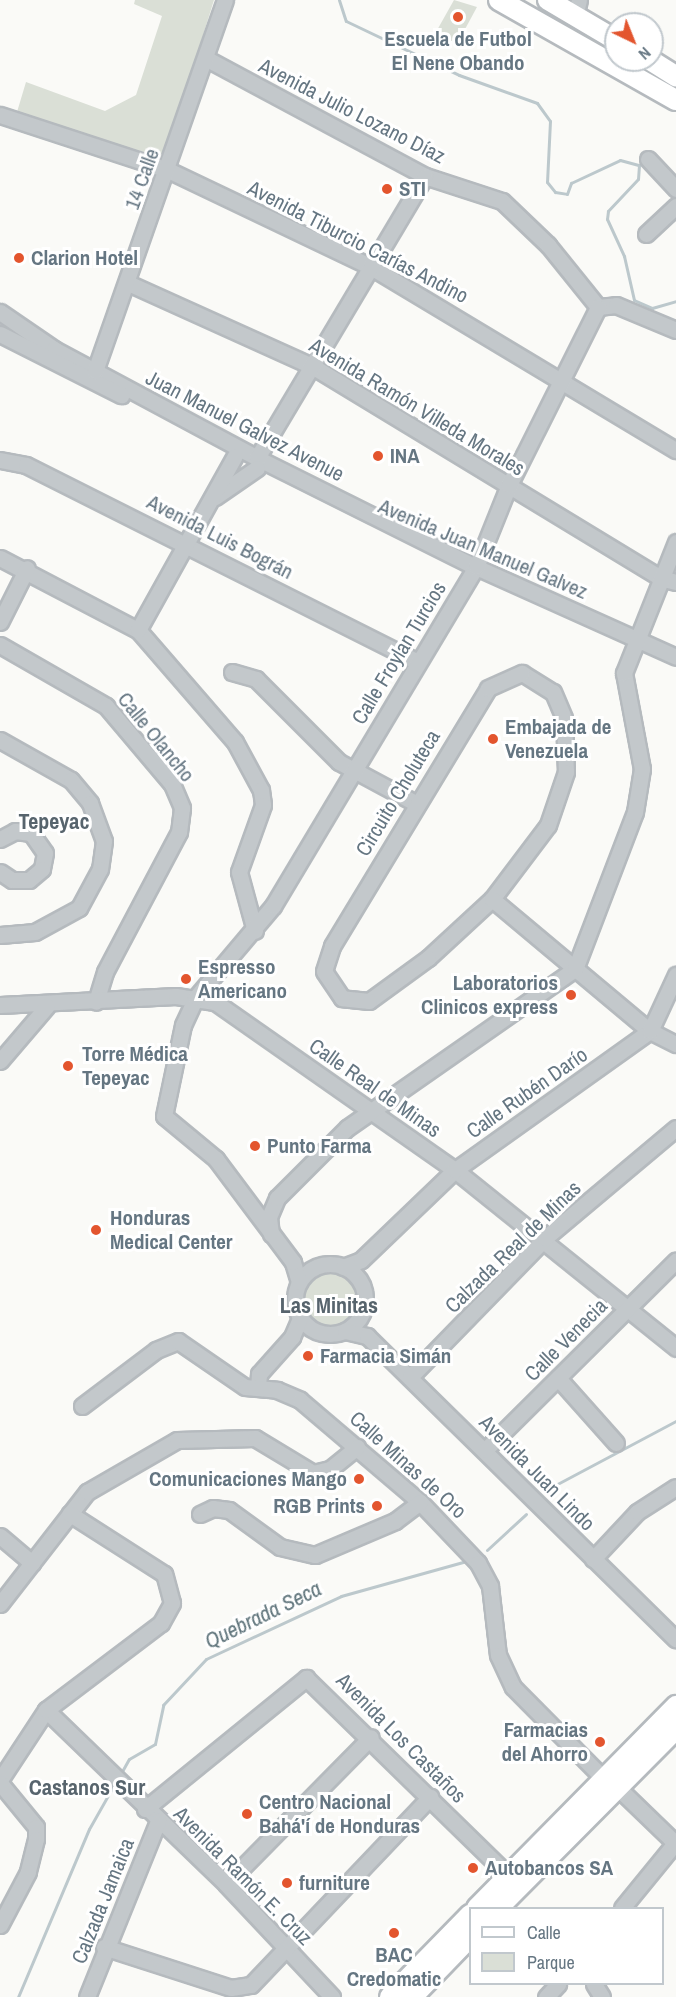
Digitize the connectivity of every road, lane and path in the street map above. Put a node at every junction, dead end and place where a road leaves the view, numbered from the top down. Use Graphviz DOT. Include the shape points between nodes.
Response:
graph roads {
  1 [pos="225,0"];
  2 [pos="499,0"];
  3 [pos="548,0"];
  4 [pos="577,8"];
  5 [pos="604,30"];
  6 [pos="207,59"];
  7 [pos="676,100"];
  8 [pos="0,115"];
  9 [pos="648,159"];
  10 [pos="168,170"];
  11 [pos="425,176"];
  12 [pos="676,189"];
  13 [pos="676,206"];
  14 [pos="646,234"];
  15 [pos="370,267"];
  16 [pos="128,283"];
  17 [pos="598,307"];
  18 [pos="0,312"];
  19 [pos="0,322"];
  20 [pos="676,330"];
  21 [pos="0,334"];
  22 [pos="0,345"];
  23 [pos="29,351"];
  24 [pos="73,366"];
  25 [pos="312,366"];
  26 [pos="95,371"];
  27 [pos="562,381"];
  28 [pos="676,450"];
  29 [pos="235,456"];
  30 [pos="0,460"];
  31 [pos="257,464"];
  32 [pos="509,485"];
  33 [pos="210,501"];
  34 [pos="676,542"];
  35 [pos="187,545"];
  36 [pos="0,558"];
  37 [pos="27,567"];
  38 [pos="476,567"];
  39 [pos="660,578"];
  40 [pos="676,582"];
  41 [pos="0,622"];
  42 [pos="138,630"];
  43 [pos="633,638"];
  44 [pos="0,645"];
  45 [pos="676,657"];
  46 [pos="417,662"];
  47 [pos="232,672"];
  48 [pos="0,740"];
  49 [pos="354,770"];
  50 [pos="417,804"];
  51 [pos="0,839"];
  52 [pos="0,872"];
  53 [pos="492,899"];
  54 [pos="255,931"];
  55 [pos="0,935"];
  56 [pos="575,969"];
  57 [pos="676,975"];
  58 [pos="196,997"];
  59 [pos="155,999"];
  60 [pos="96,1002"];
  61 [pos="0,1005"];
  62 [pos="47,1006"];
  63 [pos="183,1025"];
  64 [pos="650,1031"];
  65 [pos="676,1044"];
  66 [pos="0,1061"];
  67 [pos="369,1109"];
  68 [pos="676,1128"];
  69 [pos="455,1170"];
  70 [pos="244,1198"];
  71 [pos="277,1198"];
  72 [pos="271,1234"];
  73 [pos="545,1238"];
  74 [pos="361,1260"];
  75 [pos="676,1260"];
  76 [pos="293,1262"];
  77 [pos="343,1267"];
  78 [pos="312,1269"];
  79 [pos="357,1277"];
  80 [pos="299,1282"];
  81 [pos="629,1308"];
  82 [pos="361,1314"];
  83 [pos="300,1318"];
  84 [pos="345,1330"];
  85 [pos="316,1331"];
  86 [pos="367,1336"];
  87 [pos="292,1337"];
  88 [pos="676,1347"];
  89 [pos="410,1377"];
  90 [pos="558,1378"];
  91 [pos="258,1388"];
  92 [pos="82,1406"];
  93 [pos="616,1443"];
  94 [pos="357,1447"];
  95 [pos="485,1450"];
  96 [pos="676,1487"];
  97 [pos="420,1502"];
  98 [pos="70,1514"];
  99 [pos="200,1514"];
  100 [pos="0,1536"];
  101 [pos="593,1559"];
  102 [pos="32,1563"];
  103 [pos="0,1604"];
  104 [pos="676,1640"];
  105 [pos="676,1706"];
  106 [pos="46,1710"];
  107 [pos="676,1729"];
  108 [pos="370,1737"];
  109 [pos="0,1781"];
  110 [pos="610,1783"];
  111 [pos="430,1797"];
  112 [pos="145,1809"];
  113 [pos="158,1821"];
  114 [pos="676,1844"];
  115 [pos="509,1876"];
  116 [pos="226,1884"];
  117 [pos="478,1907"];
  118 [pos="499,1907"];
  119 [pos="623,1907"];
  120 [pos="469,1917"];
  121 [pos="0,1925"];
  122 [pos="469,1939"];
  123 [pos="104,1947"];
  124 [pos="285,1947"];
  125 [pos="556,1985"];
  126 [pos="87,1997"];
  127 [pos="332,1997"];
  128 [pos="390,1997"];
  129 [pos="412,1997"];
  130 [pos="546,1997"];
  1 -- 6 [label="street, 14 Calle"];
  2 -- 7 [label="main road"];
  3 -- 4 [label="main road"];
  4 -- 5 [label="main road"];
  6 -- 10 [label="street, 14 Calle"];
  6 -- 11 [label="street, Avenida Julio Lozano Díaz"];
  8 -- 10 [label="street, Avenida Tiburcio Carías Andino"];
  9 -- 12 [label="street"];
  10 -- 15 [label="street, Avenida Tiburcio Carías Andino"];
  10 -- 16 [label="street, 14 Calle"];
  11 -- 15 [label="street"];
  11 -- 17 [label="street, Avenida Julio Lozano Díaz" via="482,192 517,213"];
  13 -- 14 [label="street"];
  15 -- 25 [label="street"];
  15 -- 27 [label="street, Avenida Tiburcio Carías Andino"];
  16 -- 25 [label="street, Avenida Ramón Villeda Morales"];
  16 -- 26 [label="street, 14 Calle"];
  17 -- 20 [label="street" via="616,305"];
  17 -- 27 [label="street, Calle Froylan Turcios"];
  18 -- 24 [label="street, Juan Manuel Galvez Avenue"];
  19 -- 24 [label="street"];
  21 -- 23 [label="street, Juan Manuel Galvez Avenue"];
  22 -- 23 [label="street"];
  23 -- 24 [label="street, Juan Manuel Galvez Avenue"];
  24 -- 26 [label="street, Juan Manuel Galvez Avenue"];
  24 -- 29 [label="street"];
  25 -- 31 [label="street"];
  25 -- 32 [label="street, Avenida Ramón Villeda Morales"];
  26 -- 31 [label="street, Juan Manuel Galvez Avenue"];
  27 -- 28 [label="street, Avenida Tiburcio Carías Andino"];
  27 -- 32 [label="street, Calle Froylan Turcios"];
  29 -- 31 [label="street"];
  29 -- 33 [label="street"];
  30 -- 35 [label="street, Avenida Luis Bográn" via="26,465"];
  31 -- 33 [label="street"];
  31 -- 38 [label="street, Juan Manuel Galvez Avenue"];
  32 -- 38 [label="street, Calle Froylan Turcios"];
  32 -- 39 [label="street, Avenida Ramón Villeda Morales"];
  33 -- 35 [label="street"];
  34 -- 39 [label="street"];
  35 -- 42 [label="street"];
  35 -- 46 [label="street, Avenida Luis Bográn"];
  36 -- 37 [label="street"];
  37 -- 41 [label="street"];
  37 -- 42 [label="street"];
  38 -- 43 [label="street, Avenida Juan Manuel Galvez"];
  38 -- 46 [label="street, Calle Froylan Turcios"];
  39 -- 40 [label="street, Avenida Ramón Villeda Morales"];
  39 -- 43 [label="street"];
  42 -- 54 [label="street" via="235,742 261,790 259,824 239,872"];
  43 -- 45 [label="street, Avenida Juan Manuel Galvez"];
  43 -- 56 [label="street" via="624,673 641,786"];
  44 -- 60 [label="street, Calle Olancho" via="106,706 181,801 179,832 105,972"];
  46 -- 49 [label="street, Calle Froylan Turcios"];
  47 -- 49 [label="street" via="256,679"];
  48 -- 55 [label="street" via="48,765 84,793 99,823 104,855 88,897 68,918 35,932"];
  49 -- 50 [label="street"];
  49 -- 54 [label="street, Calle Froylan Turcios"];
  50 -- 53 [label="street, Circuito Choluteca" via="324,962 333,991 355,1002 388,991"];
  50 -- 53 [label="street, Circuito Choluteca" via="499,680 522,673 553,692 564,718 562,796 548,825"];
  51 -- 52 [label="street" via="15,831 31,833 45,853 42,869 29,880 12,880"];
  53 -- 56 [label="street"];
  54 -- 58 [label="street, Calle Froylan Turcios"];
  56 -- 64 [label="street"];
  56 -- 67 [label="street"];
  57 -- 64 [label="street, Calle Rubén Darío"];
  58 -- 59 [label="street, Calle Real de Minas"];
  58 -- 63 [label="street"];
  58 -- 67 [label="street, Calle Real de Minas" via="215,1002"];
  59 -- 60 [label="street, Calle Real de Minas"];
  59 -- 63 [label="street" via="177,1010"];
  60 -- 62 [label="street, Calle Real de Minas"];
  61 -- 62 [label="street, Calle Real de Minas"];
  62 -- 66 [label="street"];
  63 -- 70 [label="street" via="162,1111 216,1159"];
  64 -- 65 [label="street"];
  64 -- 69 [label="street, Calle Rubén Darío"];
  67 -- 69 [label="street, Calle Real de Minas"];
  67 -- 71 [label="street"];
  68 -- 73 [label="street, Calzada Real de Minas"];
  69 -- 73 [label="street, Calle Real de Minas"];
  69 -- 74 [label="street, Calle Rubén Darío"];
  70 -- 71 [label="street" via="263,1207"];
  70 -- 72 [label="street"];
  71 -- 72 [label="street" via="269,1217"];
  72 -- 76 [label="street"];
  73 -- 81 [label="street, Calle Real de Minas"];
  73 -- 89 [label="street, Calzada Real de Minas"];
  74 -- 77 [label="street, Calle Rubén Darío"];
  74 -- 79 [label="street"];
  75 -- 81 [label="street, Calle Venecia"];
  76 -- 78 [label="street"];
  76 -- 80 [label="street"];
  77 -- 78 [label="street"];
  77 -- 79 [label="street"];
  78 -- 80 [label="street"];
  79 -- 82 [label="street" via="364,1295"];
  80 -- 83 [label="street" via="294,1300"];
  81 -- 88 [label="street, Calle Real de Minas"];
  81 -- 90 [label="street, Calle Venecia"];
  82 -- 84 [label="street"];
  82 -- 86 [label="street"];
  83 -- 85 [label="street"];
  83 -- 87 [label="street"];
  84 -- 85 [label="street"];
  84 -- 86 [label="street, Avenida Juan Lindo"];
  85 -- 87 [label="street"];
  86 -- 89 [label="street, Avenida Juan Lindo"];
  87 -- 91 [label="street" via="259,1374"];
  89 -- 95 [label="street, Avenida Juan Lindo"];
  90 -- 93 [label="street"];
  90 -- 95 [label="street, Calle Venecia"];
  91 -- 92 [label="street, Calle Minas de Oro" via="245,1387 178,1341 156,1350"];
  91 -- 94 [label="street, Calle Minas de Oro" via="300,1400"];
  94 -- 97 [label="street, Calle Minas de Oro"];
  94 -- 98 [label="street" via="330,1469 313,1473 255,1438 189,1436 98,1483"];
  95 -- 101 [label="street, Avenida Juan Lindo"];
  96 -- 101 [label="street" via="637,1512"];
  97 -- 99 [label="street" via="395,1521 315,1555 280,1547 229,1510 213,1508"];
  97 -- 110 [label="street, Calle Minas de Oro" via="458,1538 490,1586 498,1654 513,1687"];
  98 -- 102 [label="street"];
  98 -- 106 [label="street" via="164,1574 172,1603 161,1623"];
  100 -- 102 [label="street"];
  101 -- 104 [label="street, Avenida Juan Lindo"];
  102 -- 103 [label="street"];
  105 -- 110 [label="main road"];
  106 -- 109 [label="street"];
  106 -- 112 [label="street, Avenida Ramón E. Cruz"];
  107 -- 110 [label="main road"];
  108 -- 111 [label="street, Avenida Los Castaños"];
  108 -- 112 [label="street, Avenida Los Castaños" via="306,1678"];
  108 -- 116 [label="street"];
  109 -- 121 [label="street" via="36,1827 28,1872"];
  110 -- 114 [label="street, Calle Minas de Oro"];
  110 -- 115 [label="main road"];
  110 -- 118 [label="main road"];
  111 -- 115 [label="street, Avenida Los Castaños"];
  111 -- 124 [label="street"];
  112 -- 113 [label="street, Avenida Ramón E. Cruz"];
  113 -- 116 [label="street, Avenida Ramón E. Cruz"];
  113 -- 123 [label="street, Calzada Jamaica"];
  114 -- 119 [label="street"];
  115 -- 117 [label="main road"];
  116 -- 124 [label="street, Avenida Ramón E. Cruz"];
  120 -- 128 [label="main road"];
  122 -- 129 [label="main road"];
  123 -- 124 [label="street" via="241,1988"];
  123 -- 126 [label="street, Calzada Jamaica"];
  124 -- 127 [label="street, Avenida Ramón E. Cruz"];
  125 -- 130 [label="street"];
}
